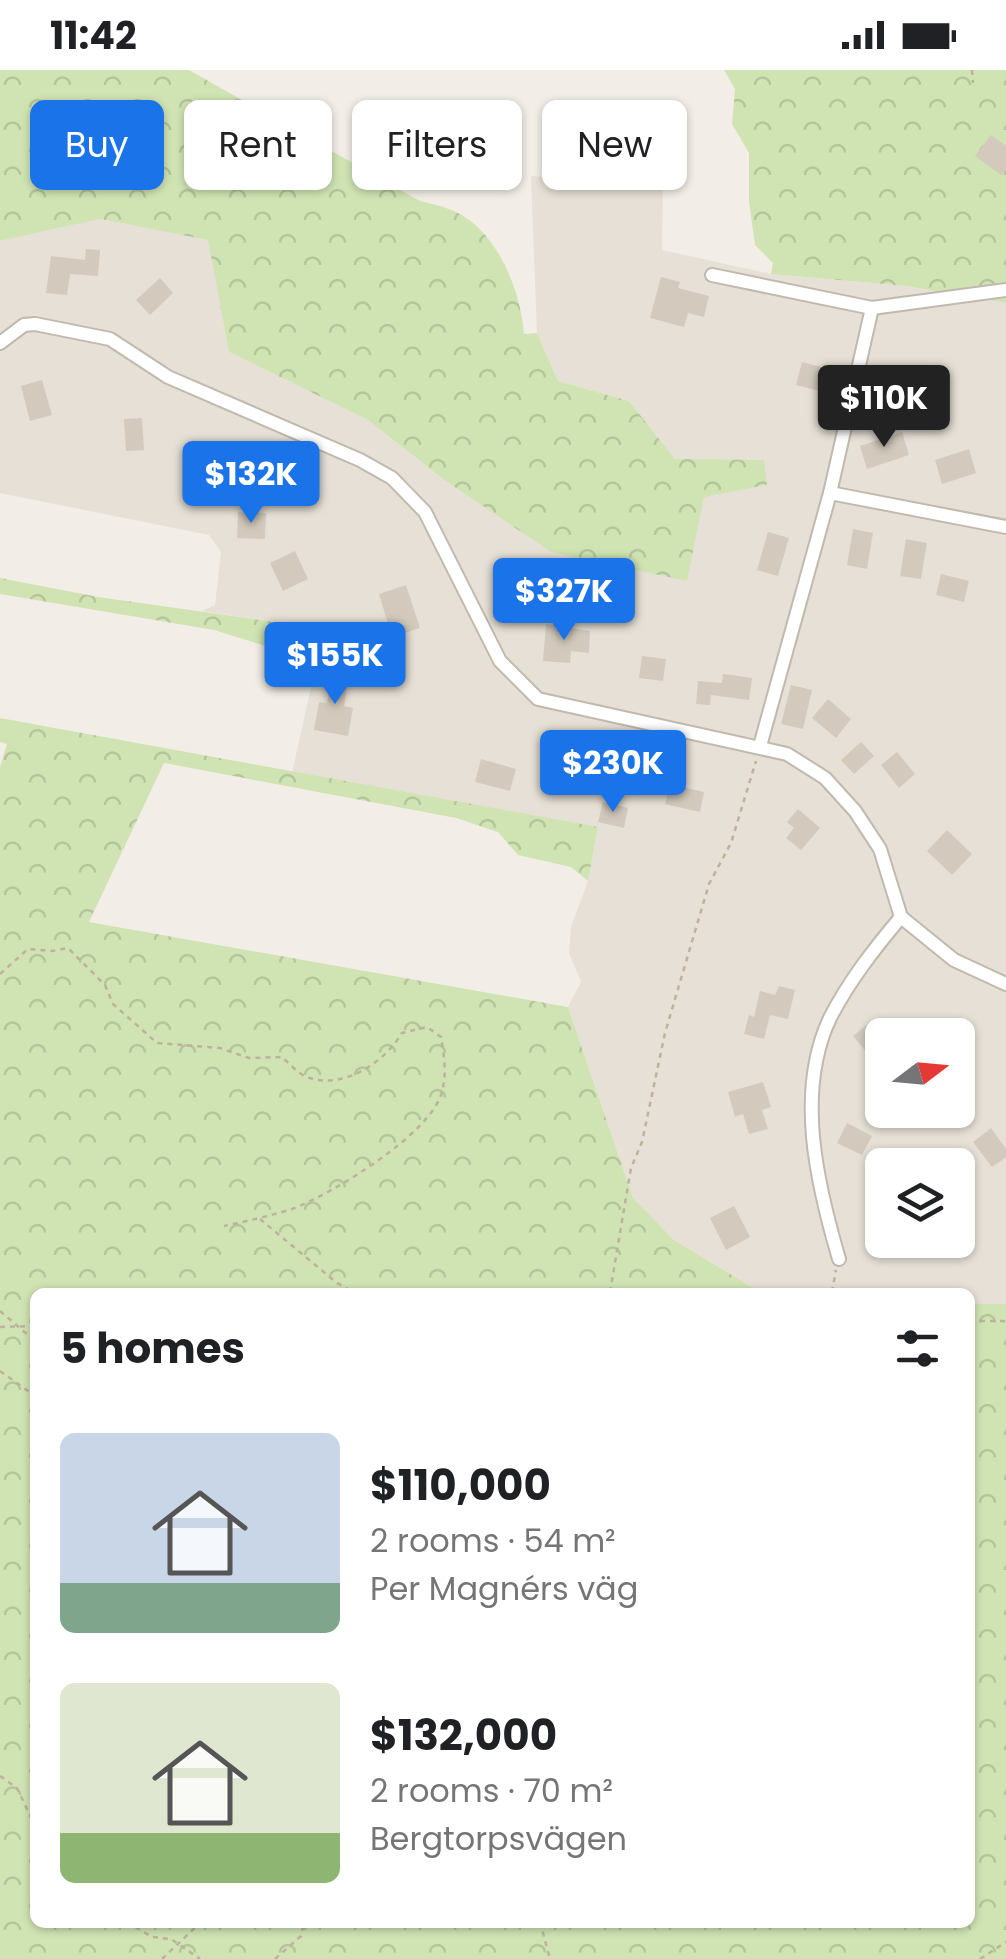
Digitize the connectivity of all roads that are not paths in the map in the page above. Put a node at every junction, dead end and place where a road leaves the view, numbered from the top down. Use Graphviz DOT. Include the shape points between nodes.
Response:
graph roads {
  1 [pos="712,274"];
  2 [pos="1006,290"];
  3 [pos="872,308"];
  4 [pos="0,343"];
  5 [pos="830,492"];
  6 [pos="1006,527"];
  7 [pos="760,746"];
  8 [pos="901,917"];
  9 [pos="1006,984"];
  10 [pos="839,1259"];
  1 -- 3 [label="street"];
  2 -- 3 [label="street"];
  3 -- 5 [label="street"];
  4 -- 7 [label="street" via="36,324 110,339 168,377 360,460 392,478 425,512 500,661 538,699"];
  5 -- 6 [label="street"];
  5 -- 7 [label="street"];
  7 -- 8 [label="street" via="788,754 825,778 855,811 880,849"];
  8 -- 9 [label="street" via="954,960"];
  8 -- 10 [label="street" via="864,961 829,1021 811,1088 815,1161"];
}
